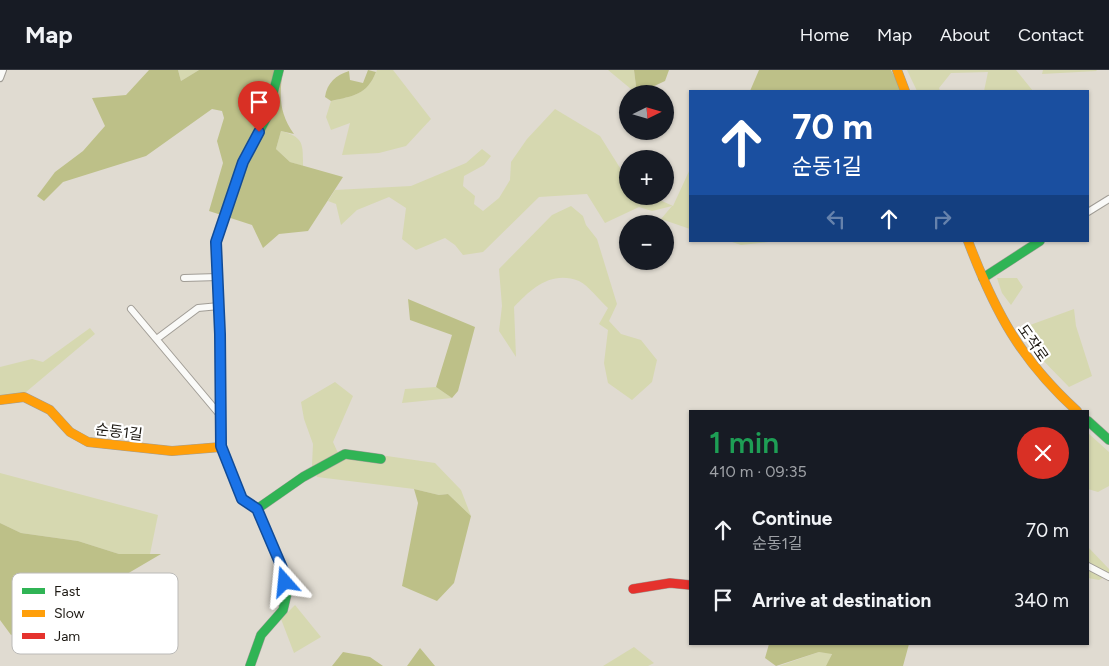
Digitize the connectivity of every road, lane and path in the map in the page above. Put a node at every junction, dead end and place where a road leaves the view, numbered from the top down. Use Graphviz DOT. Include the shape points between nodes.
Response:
graph roads {
  1 [pos="3,70"];
  2 [pos="278,70"];
  3 [pos="897,70"];
  4 [pos="0,78"];
  5 [pos="906,90"];
  6 [pos="1109,199"];
  7 [pos="1089,211"];
  8 [pos="968,242"];
  9 [pos="1038,242"];
  10 [pos="184,278"];
  11 [pos="218,278"];
  12 [pos="983,278"];
  13 [pos="219,306"];
  14 [pos="131,308"];
  15 [pos="158,338"];
  16 [pos="0,400"];
  17 [pos="1076,410"];
  18 [pos="221,415"];
  19 [pos="1089,422"];
  20 [pos="1109,440"];
  21 [pos="221,446"];
  22 [pos="381,459"];
  23 [pos="257,509"];
  24 [pos="1089,567"];
  25 [pos="1109,577"];
  26 [pos="689,585"];
  27 [pos="633,589"];
  28 [pos="250,666"];
  1 -- 4 [label="street"];
  2 -- 11 [label="street" via="267,117 243,162 216,242"];
  3 -- 5 [label="street"];
  6 -- 7 [label="street"];
  8 -- 12 [label="street, 도작로"];
  9 -- 12 [label="street"];
  10 -- 11 [label="street"];
  11 -- 13 [label="street"];
  12 -- 17 [label="street, 도작로" via="995,308 1033,369"];
  13 -- 15 [label="street" via="198,308"];
  13 -- 18 [label="street"];
  14 -- 15 [label="street"];
  15 -- 18 [label="street"];
  16 -- 21 [label="street, 순동1길" via="24,397 50,410 70,432 88,442 172,452"];
  18 -- 21 [label="street"];
  19 -- 20 [label="street"];
  21 -- 23 [label="street" via="242,499"];
  22 -- 23 [label="street" via="345,454 304,476"];
  23 -- 28 [label="street" via="283,570 288,593 283,610 261,635"];
  24 -- 25 [label="street"];
  26 -- 27 [label="street" via="670,583"];
}
